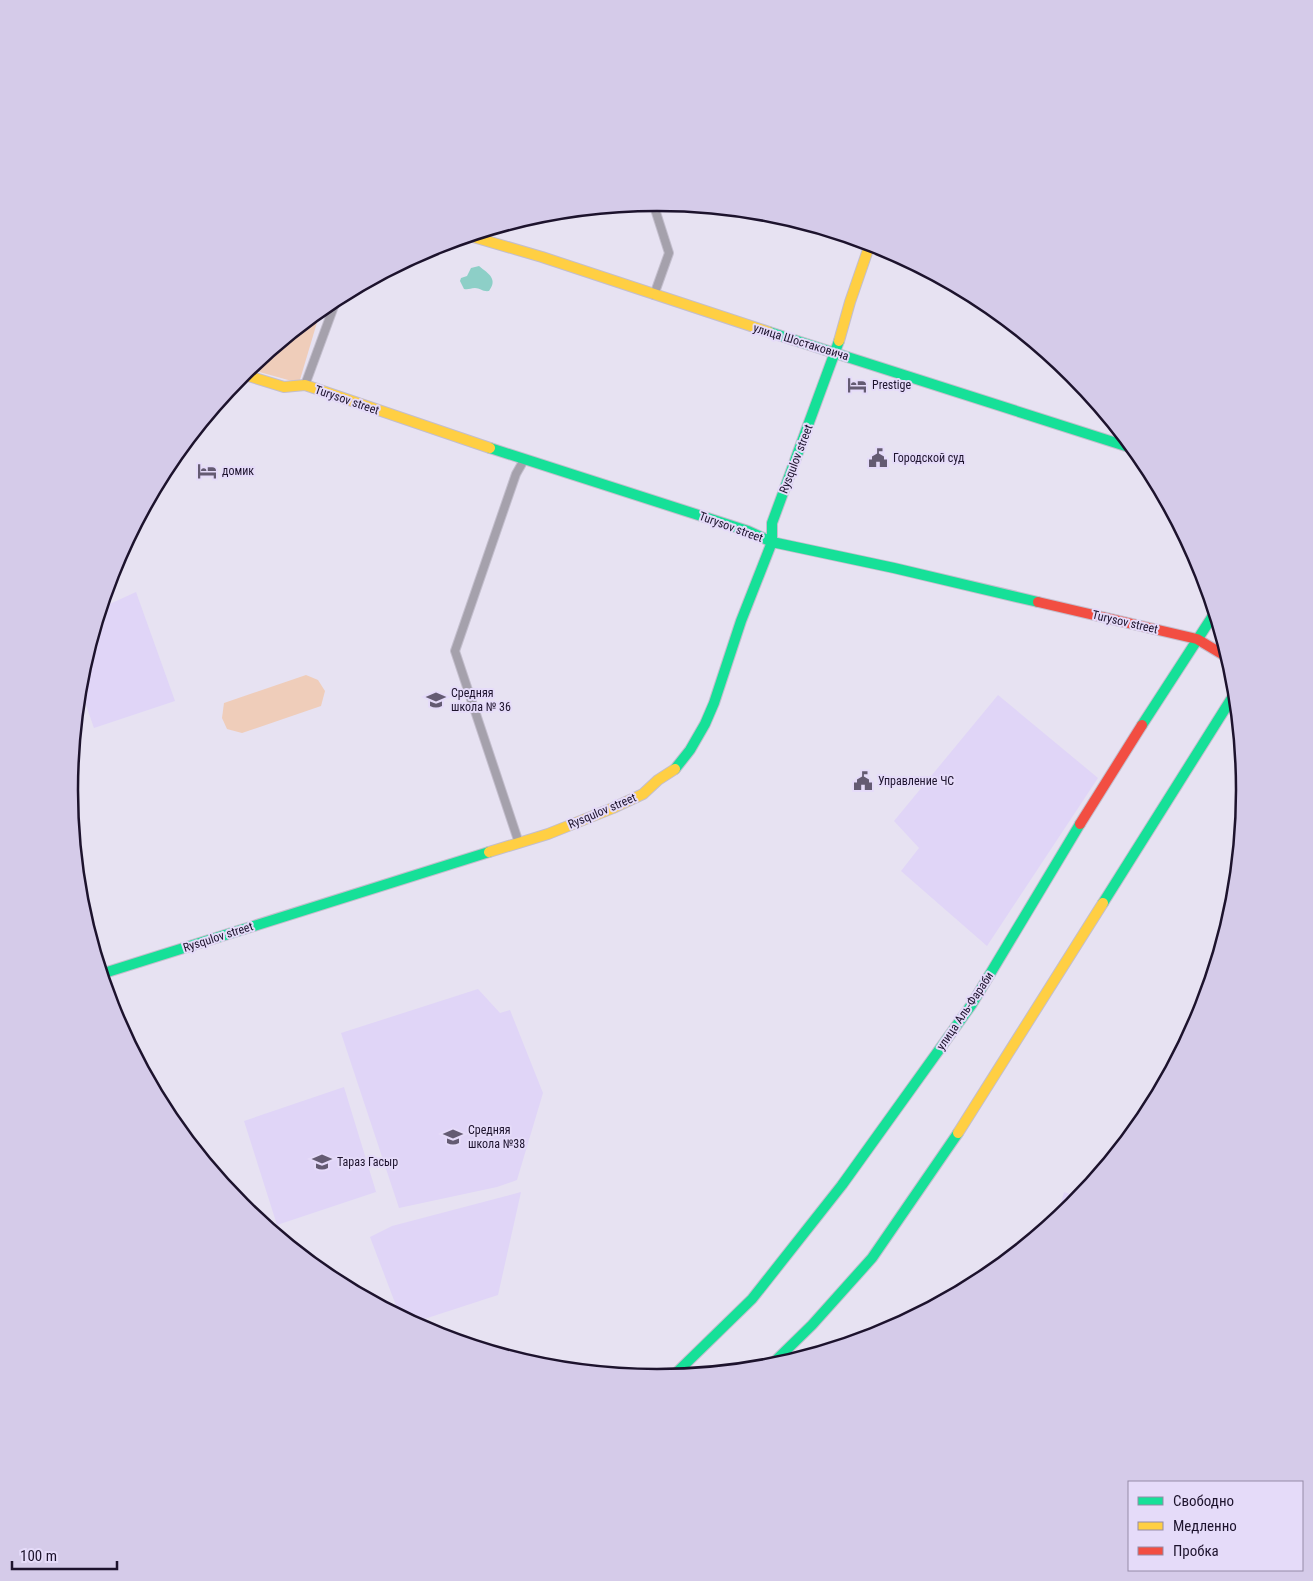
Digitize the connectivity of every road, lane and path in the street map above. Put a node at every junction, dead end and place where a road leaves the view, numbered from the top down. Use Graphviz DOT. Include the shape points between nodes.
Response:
graph roads {
  1 [pos="656,211"];
  2 [pos="480,239"];
  3 [pos="867,252"];
  4 [pos="654,295"];
  5 [pos="332,311"];
  6 [pos="836,353"];
  7 [pos="251,377"];
  8 [pos="305,385"];
  9 [pos="1120,444"];
  10 [pos="524,460"];
  11 [pos="772,542"];
  12 [pos="1210,620"];
  13 [pos="1196,639"];
  14 [pos="1218,652"];
  15 [pos="1229,703"];
  16 [pos="519,843"];
  17 [pos="107,972"];
  18 [pos="782,1355"];
  19 [pos="683,1369"];
  1 -- 4 [label="street" via="669,253"];
  2 -- 4 [label="main road, улица Шостаковича" via="542,256"];
  3 -- 6 [label="main road, Rysqulov street"];
  4 -- 6 [label="main road, улица Шостаковича"];
  5 -- 8 [label="street"];
  6 -- 9 [label="main road, улица Шостаковича"];
  6 -- 11 [label="main road, Rysqulov street" via="772,523"];
  7 -- 8 [label="main road, Turysov street" via="284,387"];
  8 -- 10 [label="main road, Turysov street"];
  10 -- 11 [label="main road, Turysov street" via="748,531"];
  10 -- 16 [label="street" via="516,474 455,652"];
  11 -- 13 [label="main road, Turysov street"];
  11 -- 16 [label="main road, Rysqulov street" via="705,724 673,771 643,794"];
  12 -- 13 [label="main road, улица Аль-Фараби"];
  13 -- 14 [label="main road, Turysov street"];
  13 -- 19 [label="main road, улица Аль-Фараби" via="962,1019 869,1150 752,1299"];
  15 -- 18 [label="main road" via="956,1137 904,1213 872,1258"];
  16 -- 17 [label="main road, Rysqulov street"];
}
